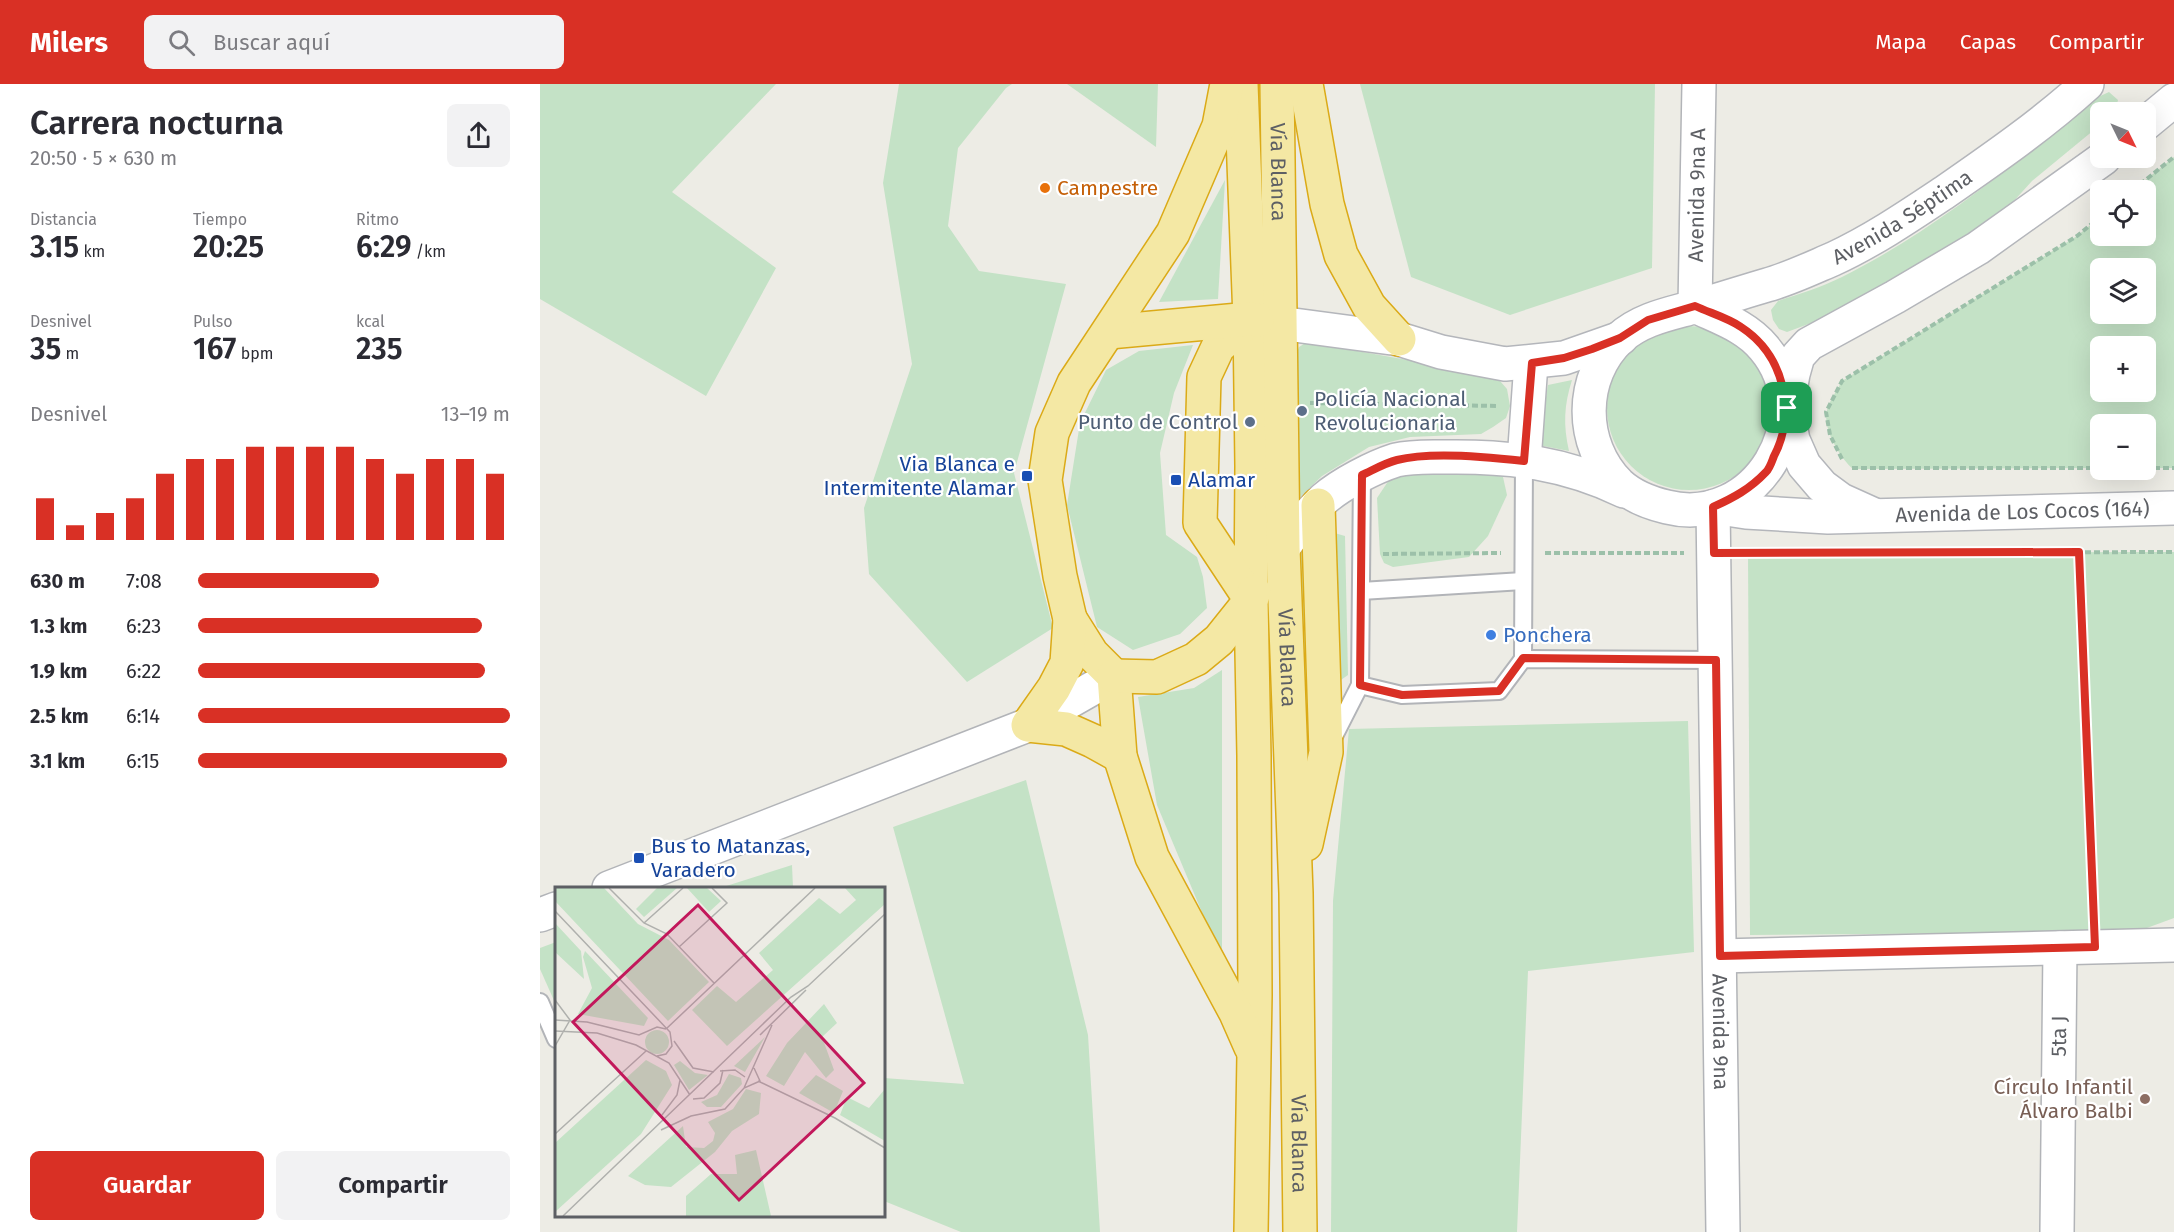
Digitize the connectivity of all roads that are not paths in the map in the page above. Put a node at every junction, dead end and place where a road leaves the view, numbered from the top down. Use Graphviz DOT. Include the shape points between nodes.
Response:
graph roads {
  1 [pos="1227,84"];
  2 [pos="1241,84"];
  3 [pos="1277,84"];
  4 [pos="1306,84"];
  5 [pos="1699,84"];
  6 [pos="2087,84"];
  7 [pos="2174,100"];
  8 [pos="2156,115"];
  9 [pos="2090,168"];
  10 [pos="1695,306"];
  11 [pos="1265,321"];
  12 [pos="1109,332"];
  13 [pos="1620,338"];
  14 [pos="1399,339"];
  15 [pos="1532,363"];
  16 [pos="1787,408"];
  17 [pos="1524,461"];
  18 [pos="1362,475"];
  19 [pos="1647,502"];
  20 [pos="1318,506"];
  21 [pos="1713,507"];
  22 [pos="2174,508"];
  23 [pos="1872,514"];
  24 [pos="1283,548"];
  25 [pos="1523,581"];
  26 [pos="1361,591"];
  27 [pos="1251,600"];
  28 [pos="1070,619"];
  29 [pos="1523,658"];
  30 [pos="1716,660"];
  31 [pos="1114,676"];
  32 [pos="1360,685"];
  33 [pos="1028,725"];
  34 [pos="1326,752"];
  35 [pos="1120,756"];
  36 [pos="612,887"];
  37 [pos="1296,892"];
  38 [pos="555,909"];
  39 [pos="540,915"];
  40 [pos="2174,945"];
  41 [pos="2060,948"];
  42 [pos="1720,956"];
  43 [pos="540,1002"];
  44 [pos="555,1037"];
  45 [pos="1254,1055"];
  46 [pos="1251,1232"];
  47 [pos="1300,1232"];
  48 [pos="1723,1232"];
  49 [pos="2057,1232"];
  1 -- 12 [label="highway" via="1219,126 1173,233"];
  2 -- 11 [label="highway, Vía Blanca"];
  3 -- 11 [label="highway, Vía Blanca"];
  4 -- 14 [label="highway" via="1327,204 1341,255 1369,306"];
  5 -- 10 [label="main road, Avenida 9na A"];
  6 -- 10 [label="main road, Avenida Séptima" via="2010,148 1896,224 1835,258 1771,284"];
  7 -- 8 [label="main road"];
  9 -- 16 [label="main road" via="1978,248 1809,344 1798,356"];
  10 -- 13 [label="main road" via="1648,320"];
  10 -- 16 [label="main road" via="1741,327 1765,348 1781,376"];
  11 -- 12 [label="highway"];
  11 -- 14 [label="main road"];
  11 -- 24 [label="highway, Vía Blanca" via="1280,402"];
  11 -- 27 [label="highway, Vía Blanca"];
  11 -- 27 [label="highway" via="1218,347 1204,377 1200,523"];
  12 -- 28 [label="highway" via="1074,383 1052,433 1045,480 1059,576"];
  13 -- 15 [label="main road" via="1564,358"];
  13 -- 19 [label="main road" via="1600,363 1589,394 1589,427 1599,458 1620,485"];
  14 -- 15 [label="main road" via="1477,360"];
  15 -- 17 [label="main road"];
  16 -- 21 [label="main road" via="1782,440 1767,470 1744,492"];
  16 -- 23 [label="main road, Avenida de Los Cocos (164)" via="1793,440 1804,465 1841,500"];
  17 -- 18 [label="main road" via="1489,456 1428,457 1397,460"];
  17 -- 19 [label="main road" via="1572,470"];
  17 -- 25 [label="lane"];
  18 -- 20 [label="main road" via="1324,498"];
  18 -- 26 [label="lane"];
  19 -- 21 [label="main road" via="1680,511"];
  20 -- 24 [label="main road"];
  20 -- 34 [label="highway"];
  21 -- 23 [label="main road, Avenida de Los Cocos (164)" via="1828,517"];
  21 -- 30 [label="main road, Avenida 9na"];
  22 -- 23 [label="main road, Avenida de Los Cocos (164)"];
  24 -- 27 [label="highway" via="1263,573"];
  24 -- 37 [label="highway, Vía Blanca"];
  25 -- 26 [label="lane"];
  25 -- 29 [label="lane"];
  26 -- 32 [label="lane"];
  27 -- 31 [label="highway" via="1219,640 1196,659 1157,677"];
  27 -- 45 [label="highway, Vía Blanca"];
  28 -- 31 [label="highway" via="1092,654"];
  28 -- 33 [label="highway" via="1067,663"];
  29 -- 30 [label="lane"];
  29 -- 32 [label="lane" via="1499,691 1402,695"];
  30 -- 42 [label="main road, Avenida 9na"];
  31 -- 33 [label="main road"];
  31 -- 35 [label="highway"];
  32 -- 34 [label="lane"];
  33 -- 35 [label="highway" via="1066,729"];
  33 -- 36 [label="main road"];
  34 -- 37 [label="highway"];
  35 -- 45 [label="highway" via="1152,857 1236,1012"];
  37 -- 47 [label="highway, Vía Blanca"];
  38 -- 39 [label="main road"];
  40 -- 41 [label="main road"];
  41 -- 42 [label="main road"];
  41 -- 49 [label="main road, 5ta J"];
  42 -- 48 [label="main road, Avenida 9na"];
  43 -- 44 [label="lane"];
  45 -- 46 [label="highway, Vía Blanca"];
}
